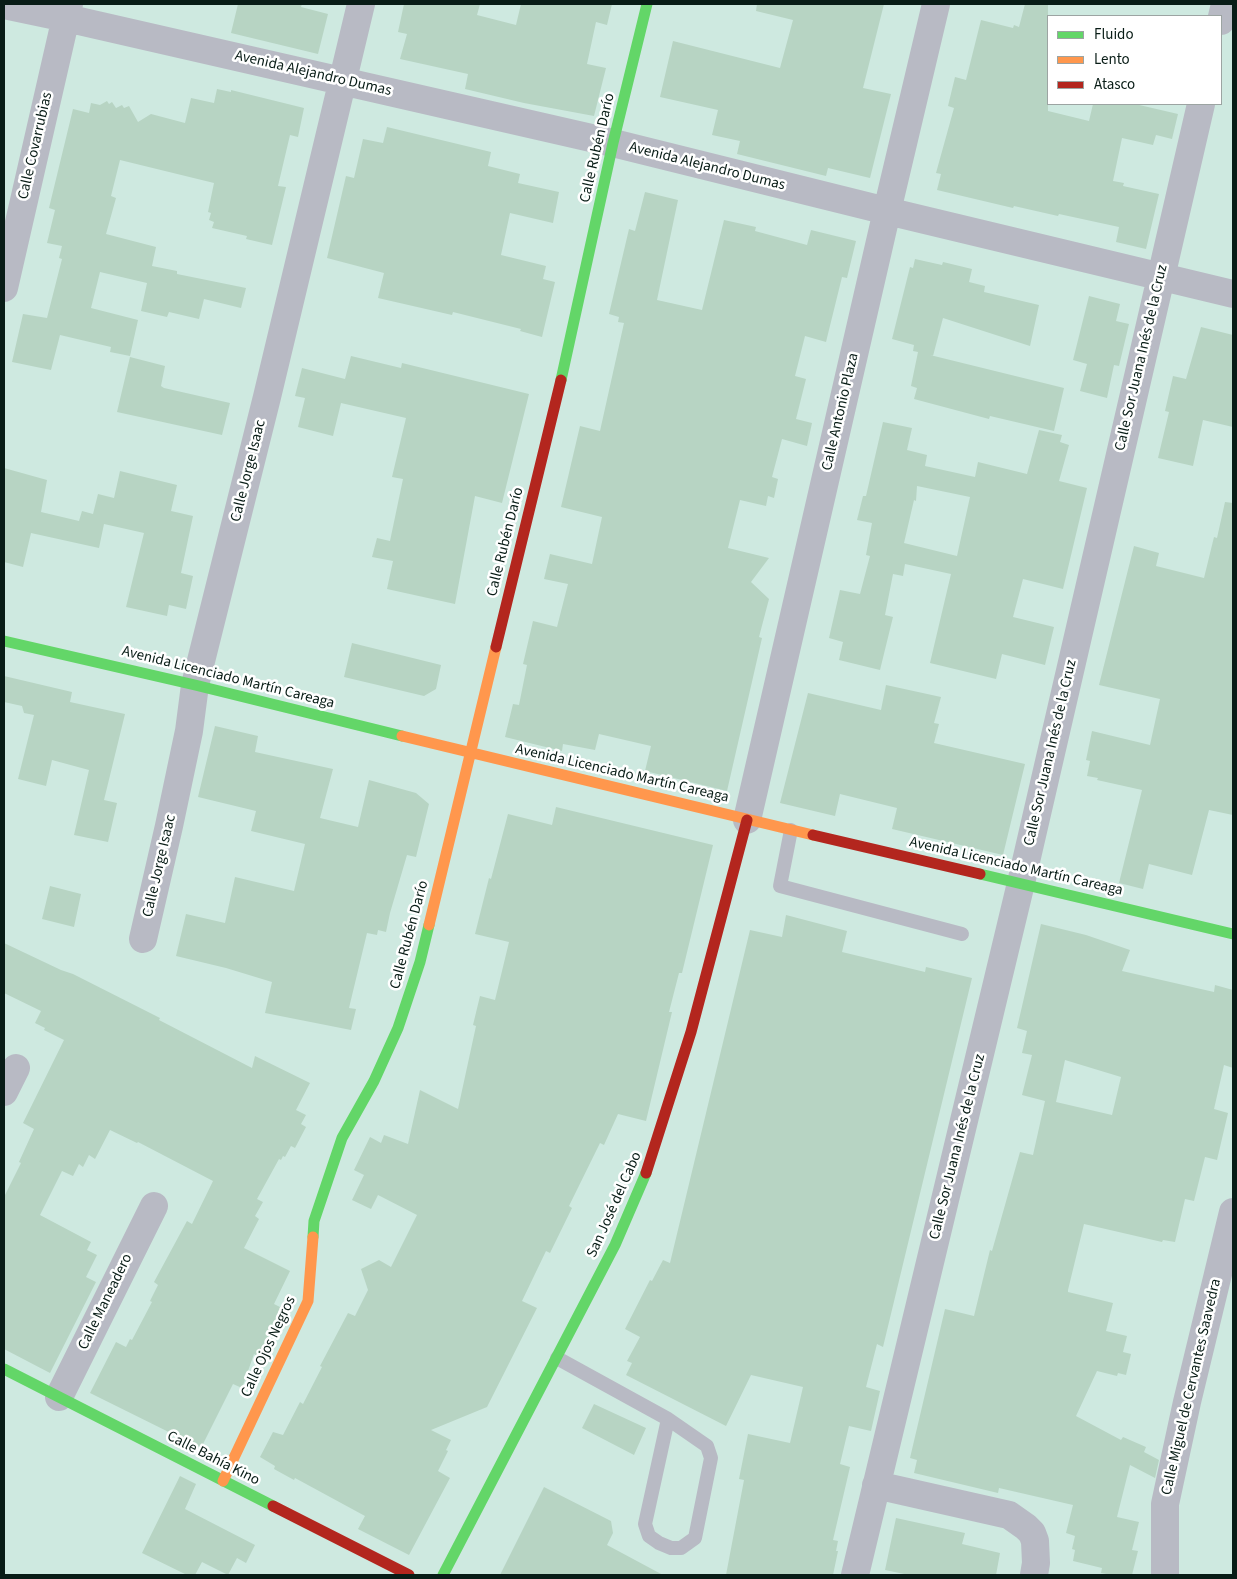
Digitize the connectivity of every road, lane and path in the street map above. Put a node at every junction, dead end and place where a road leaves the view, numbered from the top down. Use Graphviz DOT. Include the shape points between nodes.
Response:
graph roads {
  1 [pos="361,4"];
  2 [pos="647,4"];
  3 [pos="936,4"];
  4 [pos="1225,4"];
  5 [pos="4,5"];
  6 [pos="67,11"];
  7 [pos="1222,17"];
  8 [pos="343,81"];
  9 [pos="1201,105"];
  10 [pos="614,143"];
  11 [pos="887,211"];
  12 [pos="1160,277"];
  13 [pos="4,288"];
  14 [pos="1233,294"];
  15 [pos="4,641"];
  16 [pos="195,685"];
  17 [pos="471,754"];
  18 [pos="748,820"];
  19 [pos="791,830"];
  20 [pos="1021,883"];
  21 [pos="962,934"];
  22 [pos="1233,934"];
  23 [pos="143,939"];
  24 [pos="16,1068"];
  25 [pos="374,1081"];
  26 [pos="4,1092"];
  27 [pos="154,1206"];
  28 [pos="1233,1212"];
  29 [pos="557,1358"];
  30 [pos="4,1369"];
  31 [pos="59,1397"];
  32 [pos="668,1419"];
  33 [pos="223,1481"];
  34 [pos="876,1486"];
  35 [pos="409,1575"];
  36 [pos="443,1575"];
  37 [pos="855,1575"];
  38 [pos="1034,1575"];
  39 [pos="1165,1575"];
  1 -- 8 [label="street, Calle Jorge Isaac"];
  2 -- 10 [label="street, Calle Rubén Darío"];
  3 -- 11 [label="street, Calle Antonio Plaza"];
  4 -- 7 [label="street"];
  5 -- 6 [label="street, Avenida Alejandro Dumas"];
  6 -- 8 [label="street, Avenida Alejandro Dumas"];
  6 -- 13 [label="street, Calle Covarrubias"];
  8 -- 10 [label="street, Avenida Alejandro Dumas"];
  8 -- 16 [label="street, Calle Jorge Isaac"];
  9 -- 12 [label="street, Calle Sor Juana Inés de la Cruz"];
  10 -- 11 [label="street, Avenida Alejandro Dumas"];
  10 -- 17 [label="street, Calle Rubén Darío"];
  11 -- 12 [label="street, Avenida Alejandro Dumas"];
  11 -- 18 [label="street, Calle Antonio Plaza"];
  12 -- 14 [label="street, Avenida Alejandro Dumas"];
  12 -- 20 [label="street, Calle Sor Juana Inés de la Cruz"];
  15 -- 16 [label="street, Avenida Licenciado Martín Careaga"];
  16 -- 17 [label="street, Avenida Licenciado Martín Careaga"];
  16 -- 23 [label="street, Calle Jorge Isaac" via="189,731"];
  17 -- 18 [label="street, Avenida Licenciado Martín Careaga"];
  17 -- 25 [label="street, Calle Rubén Darío" via="420,962 398,1028"];
  18 -- 19 [label="street, Avenida Licenciado Martín Careaga"];
  18 -- 29 [label="street, San José del Cabo" via="652,1162 615,1245"];
  19 -- 20 [label="street, Avenida Licenciado Martín Careaga"];
  19 -- 21 [label="lane" via="780,886"];
  20 -- 22 [label="street, Avenida Licenciado Martín Careaga"];
  20 -- 34 [label="street, Calle Sor Juana Inés de la Cruz"];
  24 -- 26 [label="street"];
  25 -- 33 [label="street, Calle Ojos Negros" via="342,1138 314,1221 308,1301"];
  27 -- 31 [label="street, Calle Maneadero"];
  28 -- 39 [label="street, Calle Miguel de Cervantes Saavedra" via="1165,1504"];
  29 -- 32 [label="lane"];
  29 -- 36 [label="street, San José del Cabo"];
  30 -- 31 [label="street, Calle Bahía Kino"];
  31 -- 33 [label="street, Calle Bahía Kino"];
  32 -- 32 [label="lane" via="707,1446 710,1458 695,1538 681,1548 659,1543 649,1536 645,1524"];
  33 -- 35 [label="street, Calle Bahía Kino"];
  34 -- 37 [label="street, Calle Sor Juana Inés de la Cruz"];
  34 -- 38 [label="street" via="1009,1515 1032,1533 1035,1541"];
}
